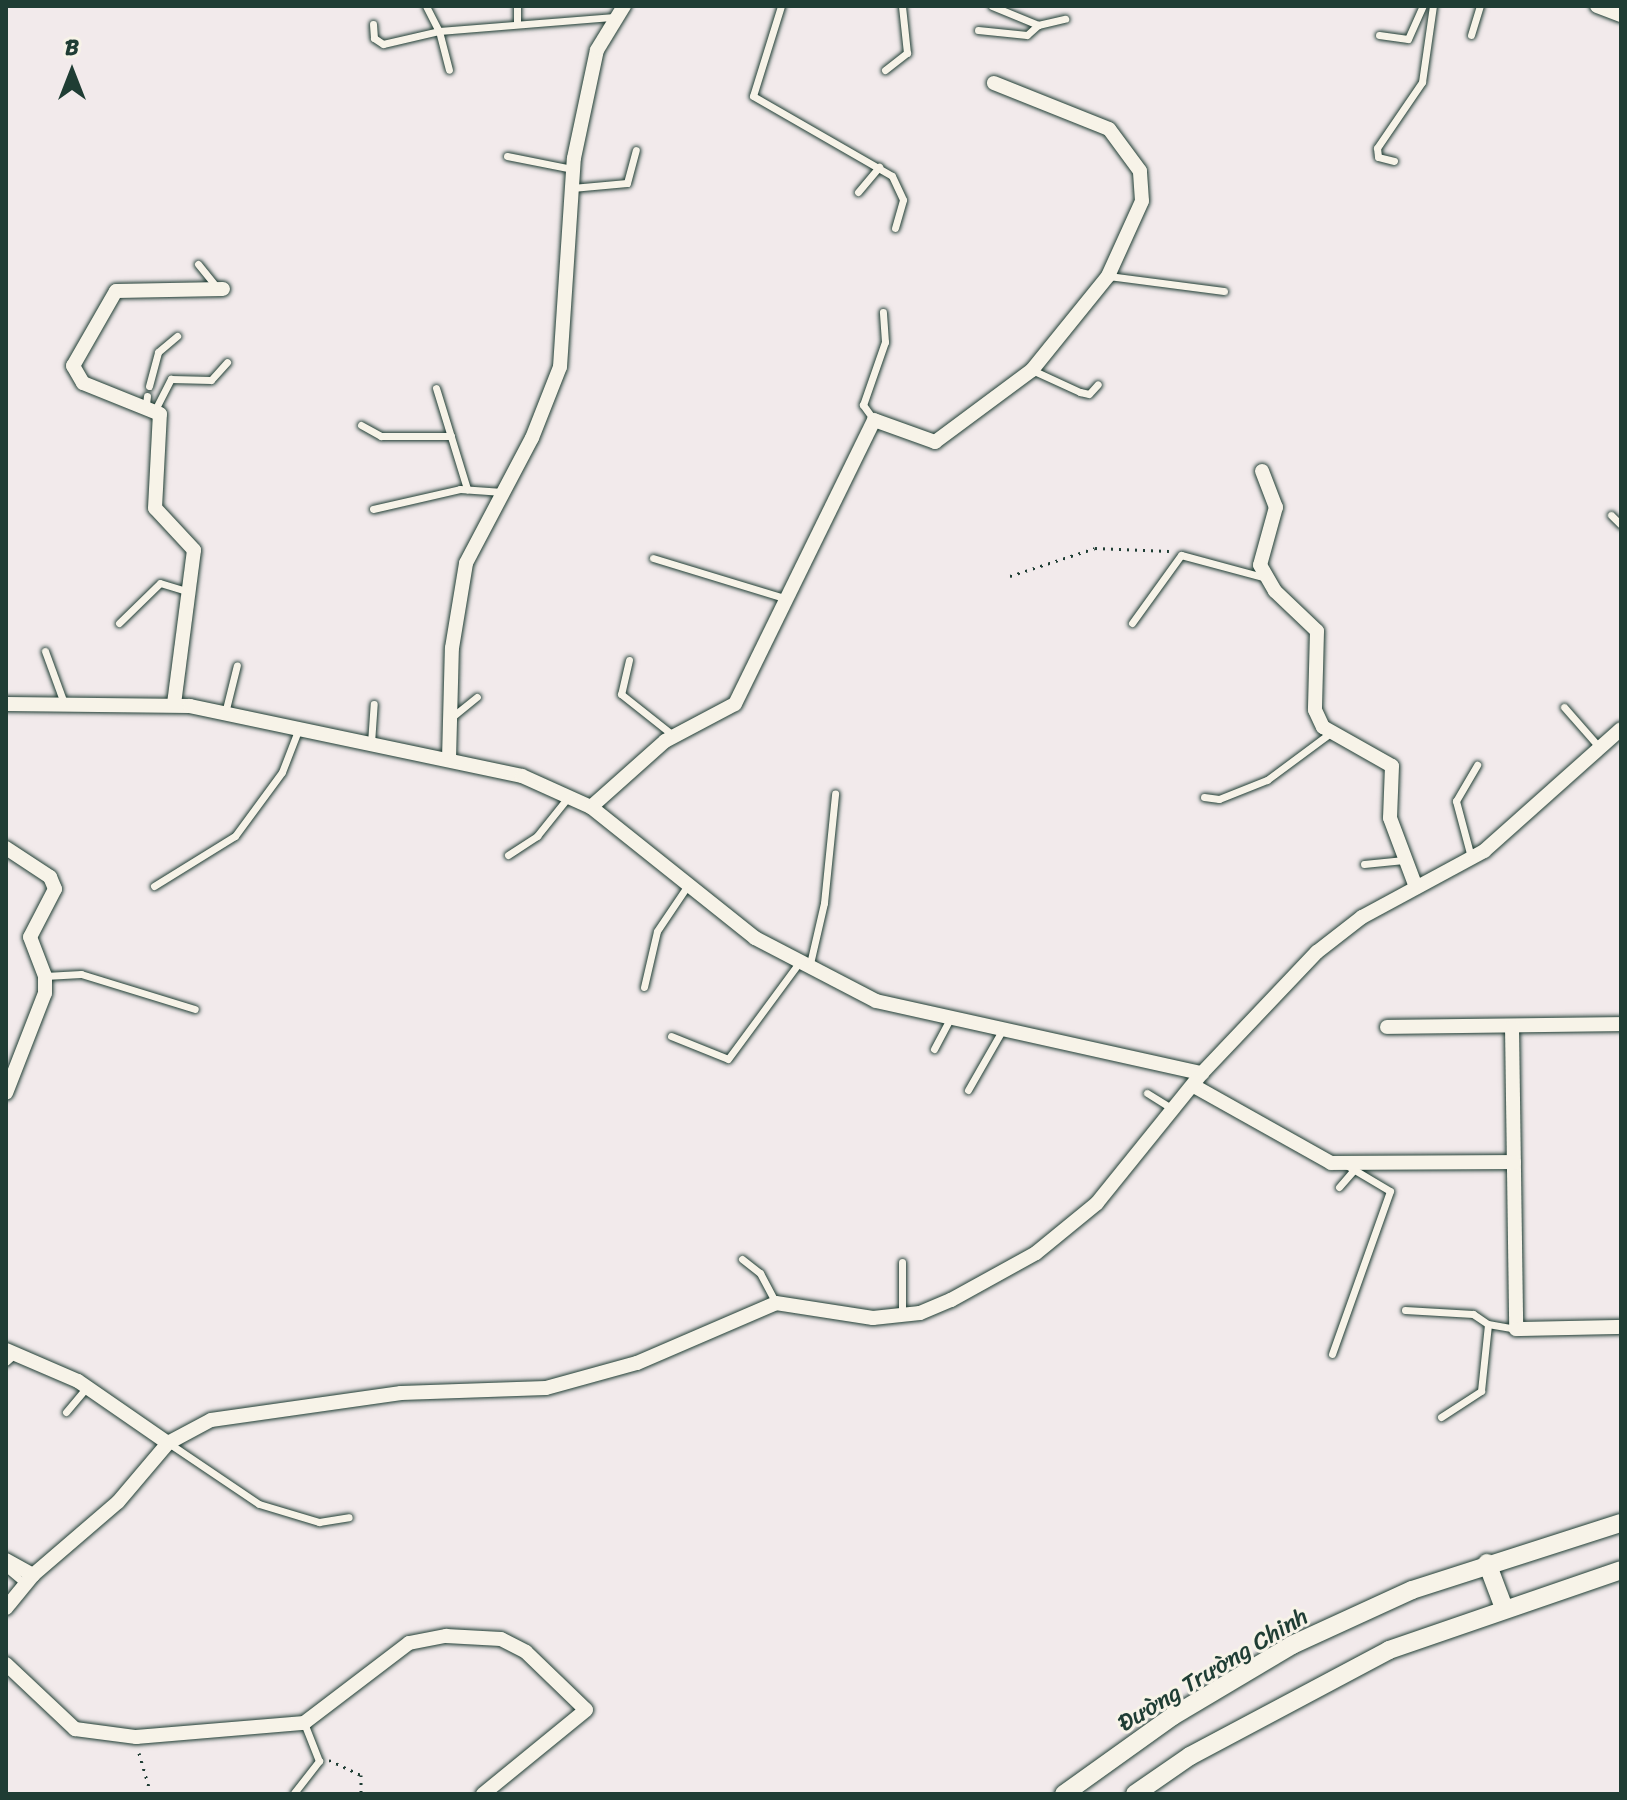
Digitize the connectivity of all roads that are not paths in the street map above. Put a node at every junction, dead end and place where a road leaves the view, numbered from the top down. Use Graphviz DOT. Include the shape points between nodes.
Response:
graph roads {
  1 [pos="426,6"];
  2 [pos="517,6"];
  3 [pos="781,6"];
  4 [pos="902,6"];
  5 [pos="992,6"];
  6 [pos="1423,6"];
  7 [pos="1433,6"];
  8 [pos="1480,6"];
  9 [pos="1597,6"];
  10 [pos="619,12"];
  11 [pos="1621,15"];
  12 [pos="1065,19"];
  13 [pos="373,24"];
  14 [pos="517,24"];
  15 [pos="1038,25"];
  16 [pos="978,30"];
  17 [pos="439,31"];
  18 [pos="1379,35"];
  19 [pos="1471,35"];
  20 [pos="449,70"];
  21 [pos="885,70"];
  22 [pos="994,83"];
  23 [pos="636,150"];
  24 [pos="507,156"];
  25 [pos="1394,161"];
  26 [pos="879,167"];
  27 [pos="572,169"];
  28 [pos="570,188"];
  29 [pos="858,192"];
  30 [pos="895,228"];
  31 [pos="198,264"];
  32 [pos="1108,276"];
  33 [pos="221,289"];
  34 [pos="1224,291"];
  35 [pos="883,312"];
  36 [pos="177,336"];
  37 [pos="227,362"];
  38 [pos="1032,370"];
  39 [pos="1098,384"];
  40 [pos="149,386"];
  41 [pos="436,388"];
  42 [pos="150,403"];
  43 [pos="874,420"];
  44 [pos="361,425"];
  45 [pos="451,436"];
  46 [pos="1262,471"];
  47 [pos="467,489"];
  48 [pos="499,492"];
  49 [pos="373,509"];
  50 [pos="1611,515"];
  51 [pos="1621,525"];
  52 [pos="653,558"];
  53 [pos="1266,578"];
  54 [pos="189,592"];
  55 [pos="789,599"];
  56 [pos="119,623"];
  57 [pos="1132,623"];
  58 [pos="45,651"];
  59 [pos="629,660"];
  60 [pos="237,665"];
  61 [pos="477,697"];
  62 [pos="64,703"];
  63 [pos="6,704"];
  64 [pos="174,704"];
  65 [pos="374,704"];
  66 [pos="1564,707"];
  67 [pos="225,713"];
  68 [pos="452,717"];
  69 [pos="299,728"];
  70 [pos="1621,729"];
  71 [pos="1329,734"];
  72 [pos="674,736"];
  73 [pos="371,743"];
  74 [pos="1600,748"];
  75 [pos="449,759"];
  76 [pos="1477,765"];
  77 [pos="835,794"];
  78 [pos="569,796"];
  79 [pos="1204,797"];
  80 [pos="591,807"];
  81 [pos="6,848"];
  82 [pos="508,855"];
  83 [pos="1471,859"];
  84 [pos="1404,860"];
  85 [pos="1364,864"];
  86 [pos="154,886"];
  87 [pos="1416,887"];
  88 [pos="686,888"];
  89 [pos="804,967"];
  90 [pos="45,976"];
  91 [pos="644,987"];
  92 [pos="195,1009"];
  93 [pos="950,1019"];
  94 [pos="1621,1024"];
  95 [pos="1387,1027"];
  96 [pos="1512,1027"];
  97 [pos="1003,1029"];
  98 [pos="671,1036"];
  99 [pos="934,1049"];
  100 [pos="1202,1073"];
  101 [pos="1194,1086"];
  102 [pos="968,1090"];
  103 [pos="6,1093"];
  104 [pos="1147,1093"];
  105 [pos="1173,1109"];
  106 [pos="1514,1162"];
  107 [pos="1350,1167"];
  108 [pos="1339,1187"];
  109 [pos="742,1259"];
  110 [pos="902,1262"];
  111 [pos="776,1303"];
  112 [pos="1405,1310"];
  113 [pos="902,1316"];
  114 [pos="1488,1324"];
  115 [pos="1621,1327"];
  116 [pos="1516,1329"];
  117 [pos="1332,1354"];
  118 [pos="9,1355"];
  119 [pos="87,1387"];
  120 [pos="66,1412"];
  121 [pos="1441,1417"];
  122 [pos="168,1443"];
  123 [pos="349,1517"];
  124 [pos="1621,1523"];
  125 [pos="6,1560"];
  126 [pos="1487,1563"];
  127 [pos="6,1568"];
  128 [pos="1621,1570"];
  129 [pos="29,1579"];
  130 [pos="6,1608"];
  131 [pos="1504,1608"];
  132 [pos="6,1664"];
  133 [pos="304,1723"];
  134 [pos="299,1791"];
  135 [pos="483,1794"];
  136 [pos="1064,1794"];
  137 [pos="1135,1794"];
  1 -- 17 [label="lane"];
  2 -- 14 [label="lane"];
  3 -- 26 [label="lane" via="754,87 756,101"];
  4 -- 21 [label="lane" via="907,53"];
  5 -- 15 [label="lane"];
  6 -- 18 [label="lane" via="1408,39"];
  7 -- 25 [label="lane" via="1422,82 1377,148 1378,157"];
  8 -- 19 [label="lane"];
  9 -- 11 [label="street"];
  10 -- 14 [label="lane"];
  10 -- 27 [label="street" via="597,50"];
  12 -- 15 [label="lane"];
  13 -- 17 [label="lane" via="374,38 383,44"];
  14 -- 17 [label="lane"];
  15 -- 16 [label="lane" via="1027,35"];
  17 -- 20 [label="lane"];
  22 -- 32 [label="street" via="1109,129 1140,171 1142,201"];
  23 -- 28 [label="lane" via="627,183"];
  24 -- 27 [label="lane"];
  26 -- 29 [label="lane"];
  26 -- 30 [label="lane" via="892,176 903,200"];
  27 -- 28 [label="street"];
  28 -- 48 [label="street" via="560,367 532,438"];
  31 -- 33 [label="lane"];
  32 -- 34 [label="lane"];
  32 -- 38 [label="street"];
  33 -- 42 [label="street" via="124,289 110,297 73,366 83,383"];
  35 -- 43 [label="lane" via="885,342 863,405"];
  36 -- 40 [label="lane" via="158,352"];
  37 -- 42 [label="lane" via="211,380 171,379"];
  38 -- 39 [label="lane" via="1089,394"];
  38 -- 43 [label="street" via="935,442"];
  41 -- 45 [label="lane"];
  42 -- 54 [label="street" via="162,423 155,508 193,545"];
  43 -- 55 [label="street"];
  44 -- 45 [label="lane" via="381,436"];
  45 -- 47 [label="lane"];
  46 -- 53 [label="street" via="1276,507 1259,558"];
  47 -- 48 [label="lane"];
  47 -- 49 [label="lane"];
  48 -- 68 [label="street" via="462,582 452,648"];
  50 -- 51 [label="lane"];
  52 -- 55 [label="lane"];
  53 -- 57 [label="lane" via="1181,555"];
  53 -- 71 [label="street" via="1317,631 1315,710"];
  54 -- 56 [label="lane" via="160,583"];
  54 -- 64 [label="street"];
  55 -- 72 [label="street" via="735,704"];
  58 -- 62 [label="lane"];
  59 -- 72 [label="lane" via="621,694"];
  60 -- 67 [label="lane"];
  61 -- 68 [label="lane"];
  62 -- 63 [label="street"];
  62 -- 64 [label="street"];
  64 -- 67 [label="street"];
  65 -- 73 [label="lane"];
  66 -- 74 [label="lane"];
  67 -- 69 [label="street"];
  68 -- 75 [label="street"];
  69 -- 73 [label="street"];
  69 -- 86 [label="lane" via="282,772 235,836"];
  70 -- 74 [label="street"];
  71 -- 79 [label="lane" via="1267,780 1219,799"];
  71 -- 84 [label="street" via="1392,766 1390,818"];
  72 -- 80 [label="street"];
  73 -- 75 [label="street"];
  74 -- 83 [label="street"];
  75 -- 78 [label="street" via="522,776"];
  76 -- 83 [label="lane" via="1456,801"];
  77 -- 89 [label="lane" via="824,903"];
  78 -- 80 [label="street"];
  78 -- 82 [label="lane" via="537,836"];
  80 -- 88 [label="street"];
  81 -- 90 [label="street" via="50,877 55,889 30,937"];
  83 -- 87 [label="street"];
  84 -- 85 [label="lane"];
  84 -- 87 [label="street"];
  87 -- 100 [label="street" via="1362,917 1317,952"];
  88 -- 89 [label="street"];
  88 -- 91 [label="lane" via="657,931"];
  89 -- 93 [label="street" via="876,1001"];
  89 -- 98 [label="lane" via="728,1059"];
  90 -- 92 [label="lane" via="81,974"];
  90 -- 103 [label="street" via="45,993"];
  93 -- 97 [label="street"];
  93 -- 99 [label="lane"];
  94 -- 96 [label="street"];
  95 -- 96 [label="street"];
  96 -- 106 [label="street"];
  97 -- 100 [label="street"];
  97 -- 102 [label="lane"];
  100 -- 101 [label="street"];
  101 -- 105 [label="street"];
  101 -- 107 [label="street" via="1308,1154"];
  104 -- 105 [label="lane"];
  105 -- 113 [label="street" via="1126,1171 1067,1231 951,1300"];
  106 -- 107 [label="street"];
  106 -- 116 [label="street"];
  107 -- 108 [label="lane"];
  107 -- 117 [label="lane" via="1390,1191"];
  109 -- 111 [label="lane" via="760,1273"];
  110 -- 113 [label="lane"];
  111 -- 113 [label="street" via="873,1318"];
  111 -- 122 [label="street" via="580,1381 502,1392 401,1393 211,1420"];
  112 -- 114 [label="lane" via="1473,1314"];
  114 -- 116 [label="lane"];
  114 -- 121 [label="lane" via="1481,1391"];
  115 -- 116 [label="street"];
  118 -- 119 [label="street"];
  119 -- 120 [label="lane"];
  119 -- 122 [label="street"];
  122 -- 123 [label="lane" via="259,1504 319,1522"];
  122 -- 129 [label="street" via="118,1502"];
  124 -- 126 [label="main road, Đường Trường Chinh"];
  125 -- 129 [label="street"];
  126 -- 131 [label="main road"];
  126 -- 136 [label="main road, Đường Trường Chinh" via="1292,1645 1173,1716"];
  127 -- 129 [label="lane"];
  128 -- 131 [label="main road"];
  129 -- 130 [label="street"];
  131 -- 137 [label="main road" via="1316,1685"];
  132 -- 133 [label="street" via="75,1729 136,1737"];
  133 -- 134 [label="lane" via="318,1756"];
  133 -- 135 [label="street" via="409,1643 446,1636 512,1643 586,1710"];
}
